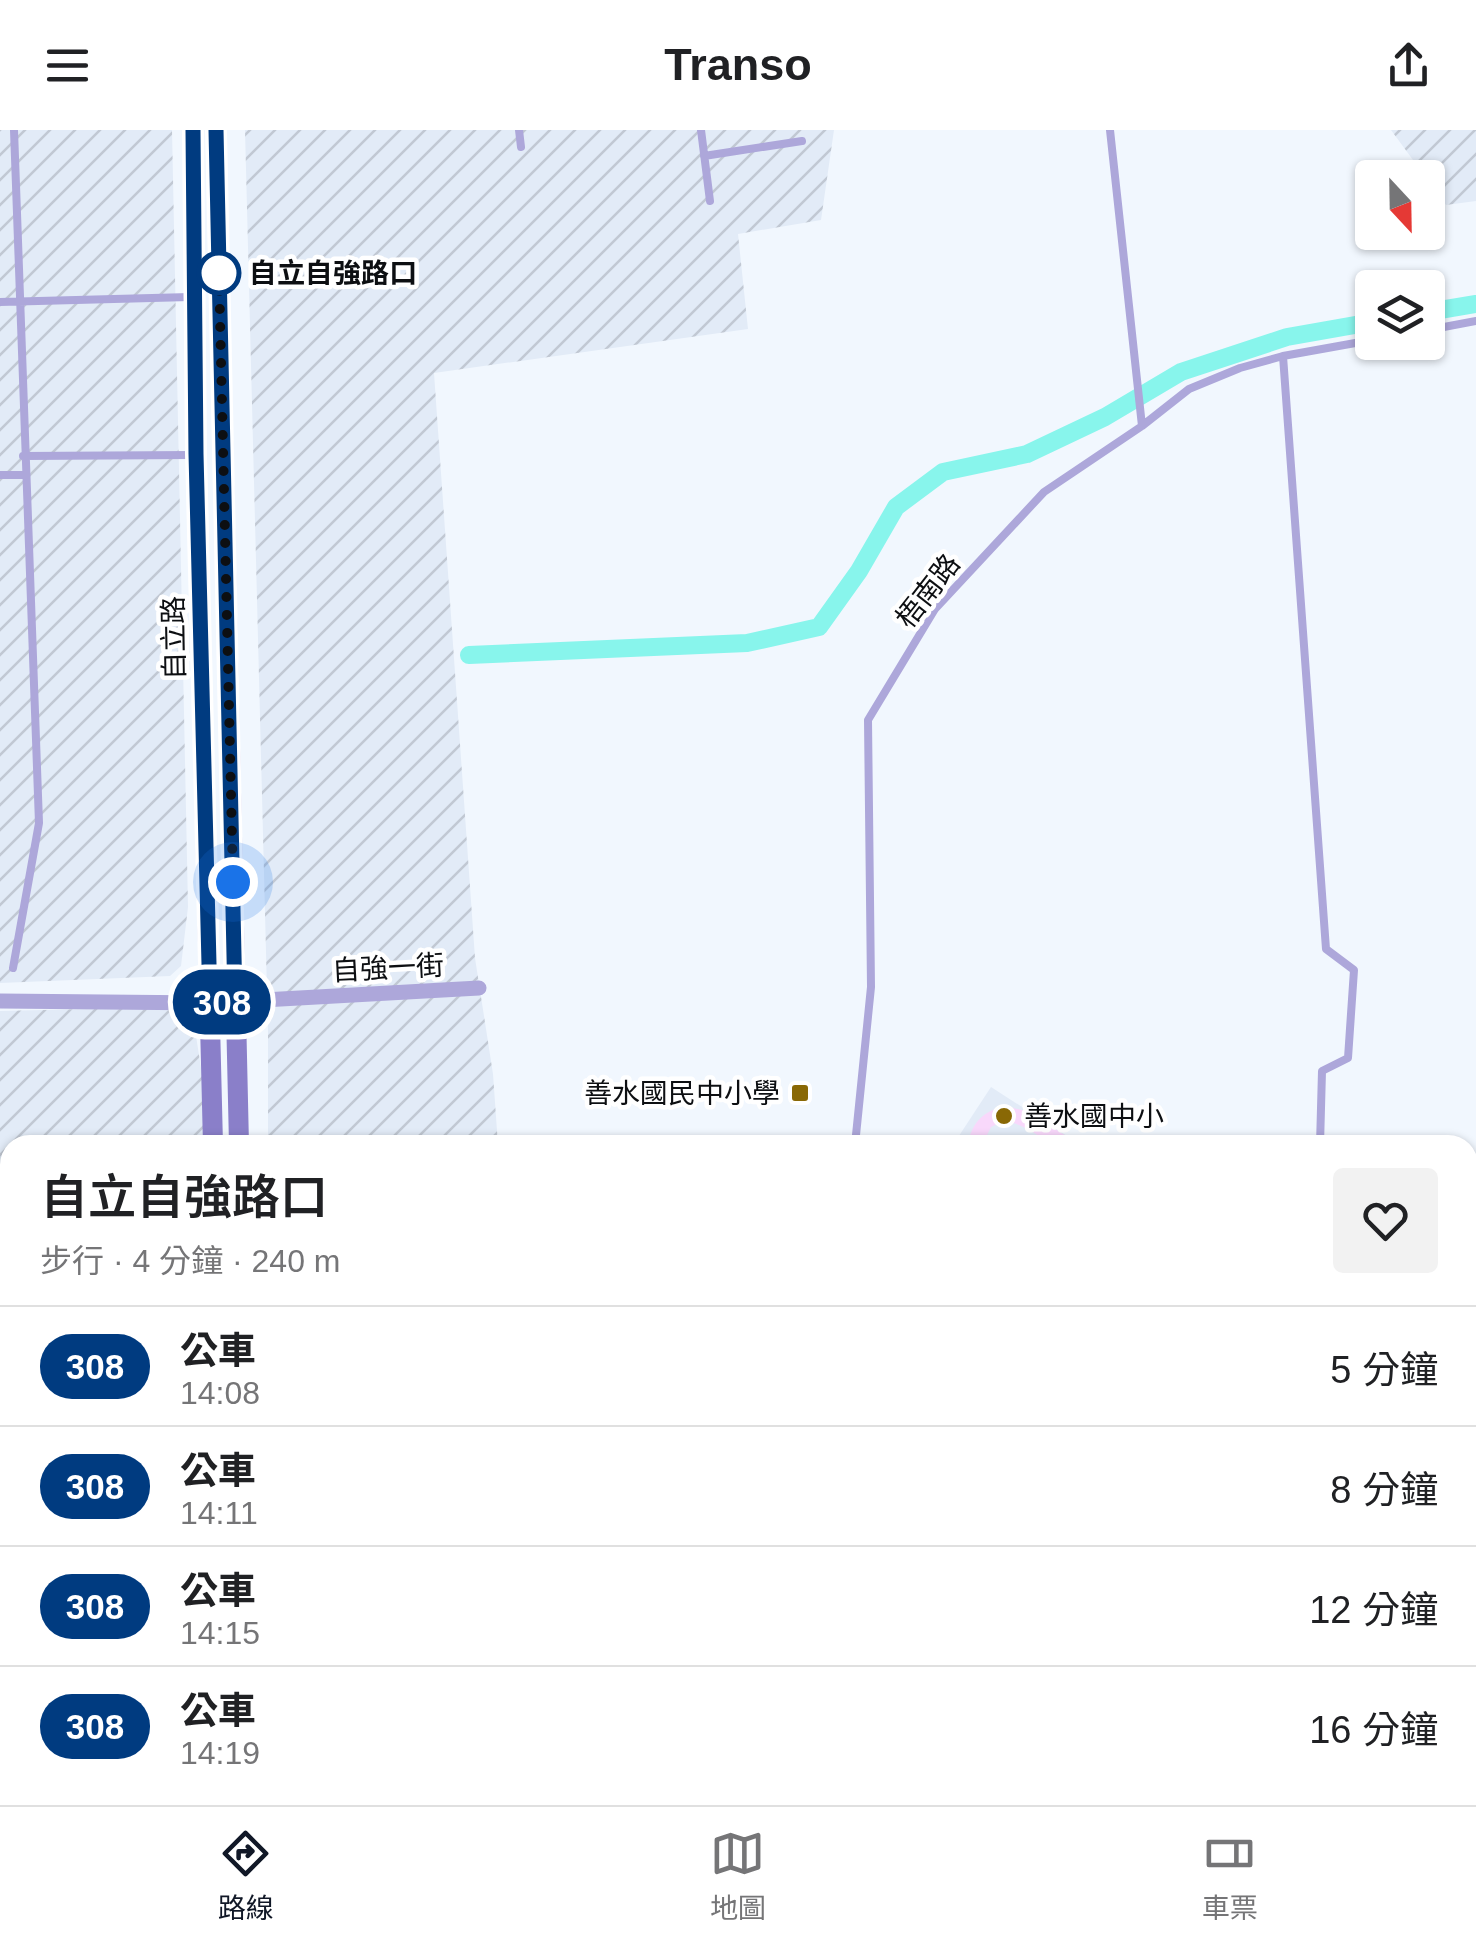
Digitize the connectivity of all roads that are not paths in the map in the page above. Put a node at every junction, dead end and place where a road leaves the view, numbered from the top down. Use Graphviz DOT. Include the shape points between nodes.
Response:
graph roads {
  1 [pos="193,130"];
  2 [pos="216,130"];
  3 [pos="519,130"];
  4 [pos="701,130"];
  5 [pos="1110,130"];
  6 [pos="15,134"];
  7 [pos="0,138"];
  8 [pos="802,141"];
  9 [pos="521,148"];
  10 [pos="704,156"];
  11 [pos="710,201"];
  12 [pos="195,296"];
  13 [pos="19,301"];
  14 [pos="0,302"];
  15 [pos="1476,322"];
  16 [pos="1445,327"];
  17 [pos="1355,343"];
  18 [pos="1282,356"];
  19 [pos="1142,426"];
  20 [pos="196,454"];
  21 [pos="24,456"];
  22 [pos="0,475"];
  23 [pos="24,475"];
  24 [pos="14,968"];
  25 [pos="478,988"];
  26 [pos="0,1001"];
  27 [pos="235,1001"];
  28 [pos="210,1003"];
  29 [pos="213,1135"];
  30 [pos="239,1135"];
  31 [pos="857,1135"];
  32 [pos="1320,1135"];
  1 -- 12 [label="street, 自立路"];
  2 -- 27 [label="street, 自立路"];
  3 -- 9 [label="lane"];
  4 -- 10 [label="lane"];
  5 -- 19 [label="lane"];
  6 -- 7 [label="lane"];
  6 -- 13 [label="lane"];
  8 -- 10 [label="lane"];
  10 -- 11 [label="lane"];
  12 -- 13 [label="lane"];
  12 -- 20 [label="street, 自立路"];
  13 -- 14 [label="lane"];
  13 -- 21 [label="lane"];
  15 -- 16 [label="lane"];
  17 -- 18 [label="lane, 梧南路"];
  18 -- 19 [label="lane, 梧南路" via="1189,389"];
  18 -- 32 [label="lane" via="1326,948 1354,970 1348,1058 1322,1071"];
  19 -- 31 [label="lane, 梧南路" via="1044,492 935,610 868,720 870,988"];
  20 -- 21 [label="lane"];
  20 -- 28 [label="street, 自立路"];
  21 -- 23 [label="lane"];
  22 -- 23 [label="lane"];
  23 -- 24 [label="lane" via="38,822"];
  25 -- 27 [label="street, 自強一街"];
  26 -- 28 [label="street, 自強一街"];
  27 -- 28 [label="street, 自強一街"];
  27 -- 30 [label="street, 自立路"];
  28 -- 29 [label="street, 自立路"];
}
